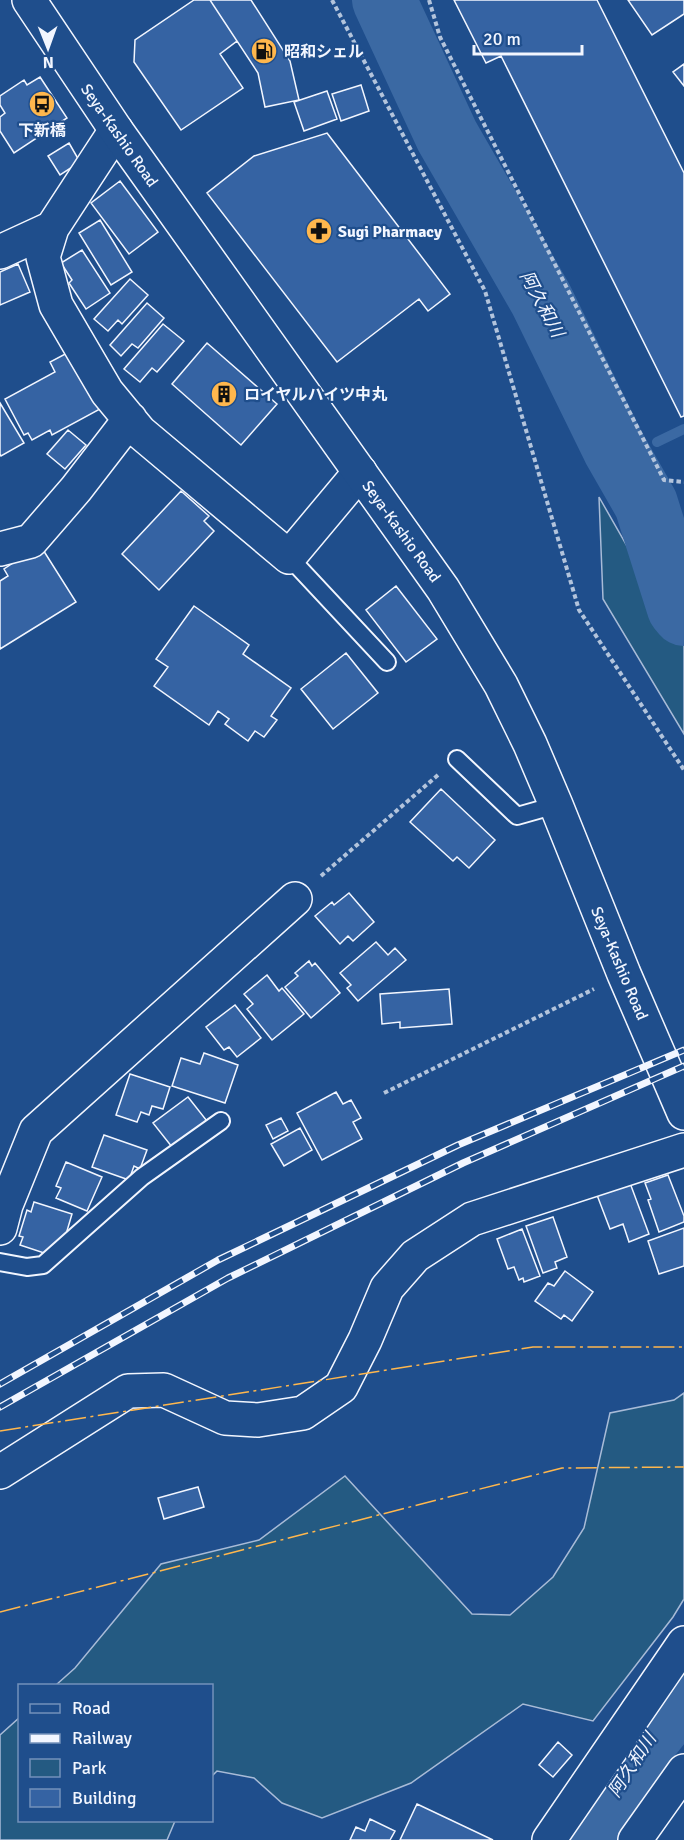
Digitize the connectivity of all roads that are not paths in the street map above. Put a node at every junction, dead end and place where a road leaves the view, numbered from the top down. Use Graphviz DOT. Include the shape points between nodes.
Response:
graph roads {
  1 [pos="29,0"];
  2 [pos="116,130"];
  3 [pos="52,228"];
  4 [pos="0,252"];
  5 [pos="129,419"];
  6 [pos="360,472"];
  7 [pos="0,549"];
  8 [pos="289,557"];
  9 [pos="387,662"];
  10 [pos="457,759"];
  11 [pos="556,806"];
  12 [pos="295,899"];
  13 [pos="684,1113"];
  14 [pos="221,1121"];
  15 [pos="684,1150"];
  16 [pos="0,1228"];
  17 [pos="0,1262"];
  18 [pos="0,1472"];
  19 [pos="684,1643"];
  20 [pos="684,1771"];
  21 [pos="549,1840"];
  22 [pos="635,1840"];
  1 -- 2 [label="street, Seya-Kashio Road"];
  2 -- 3 [label="street"];
  2 -- 6 [label="street, Seya-Kashio Road"];
  3 -- 4 [label="street"];
  3 -- 5 [label="street" via="43,257 56,305 107,392"];
  5 -- 7 [label="street" via="31,541"];
  5 -- 8 [label="street"];
  6 -- 8 [label="street"];
  6 -- 11 [label="street, Seya-Kashio Road" via="444,589 501,685"];
  8 -- 9 [label="lane"];
  10 -- 11 [label="lane" via="517,816"];
  11 -- 13 [label="street, Seya-Kashio Road"];
  12 -- 16 [label="street" via="36,1131"];
  14 -- 17 [label="lane" via="142,1176 43,1264 27,1267"];
  15 -- 18 [label="street" via="472,1219 415,1256 387,1288 341,1387 303,1413 258,1420 225,1418 164,1390 128,1391"];
  19 -- 21 [label="street"];
  20 -- 22 [label="street"];
}
